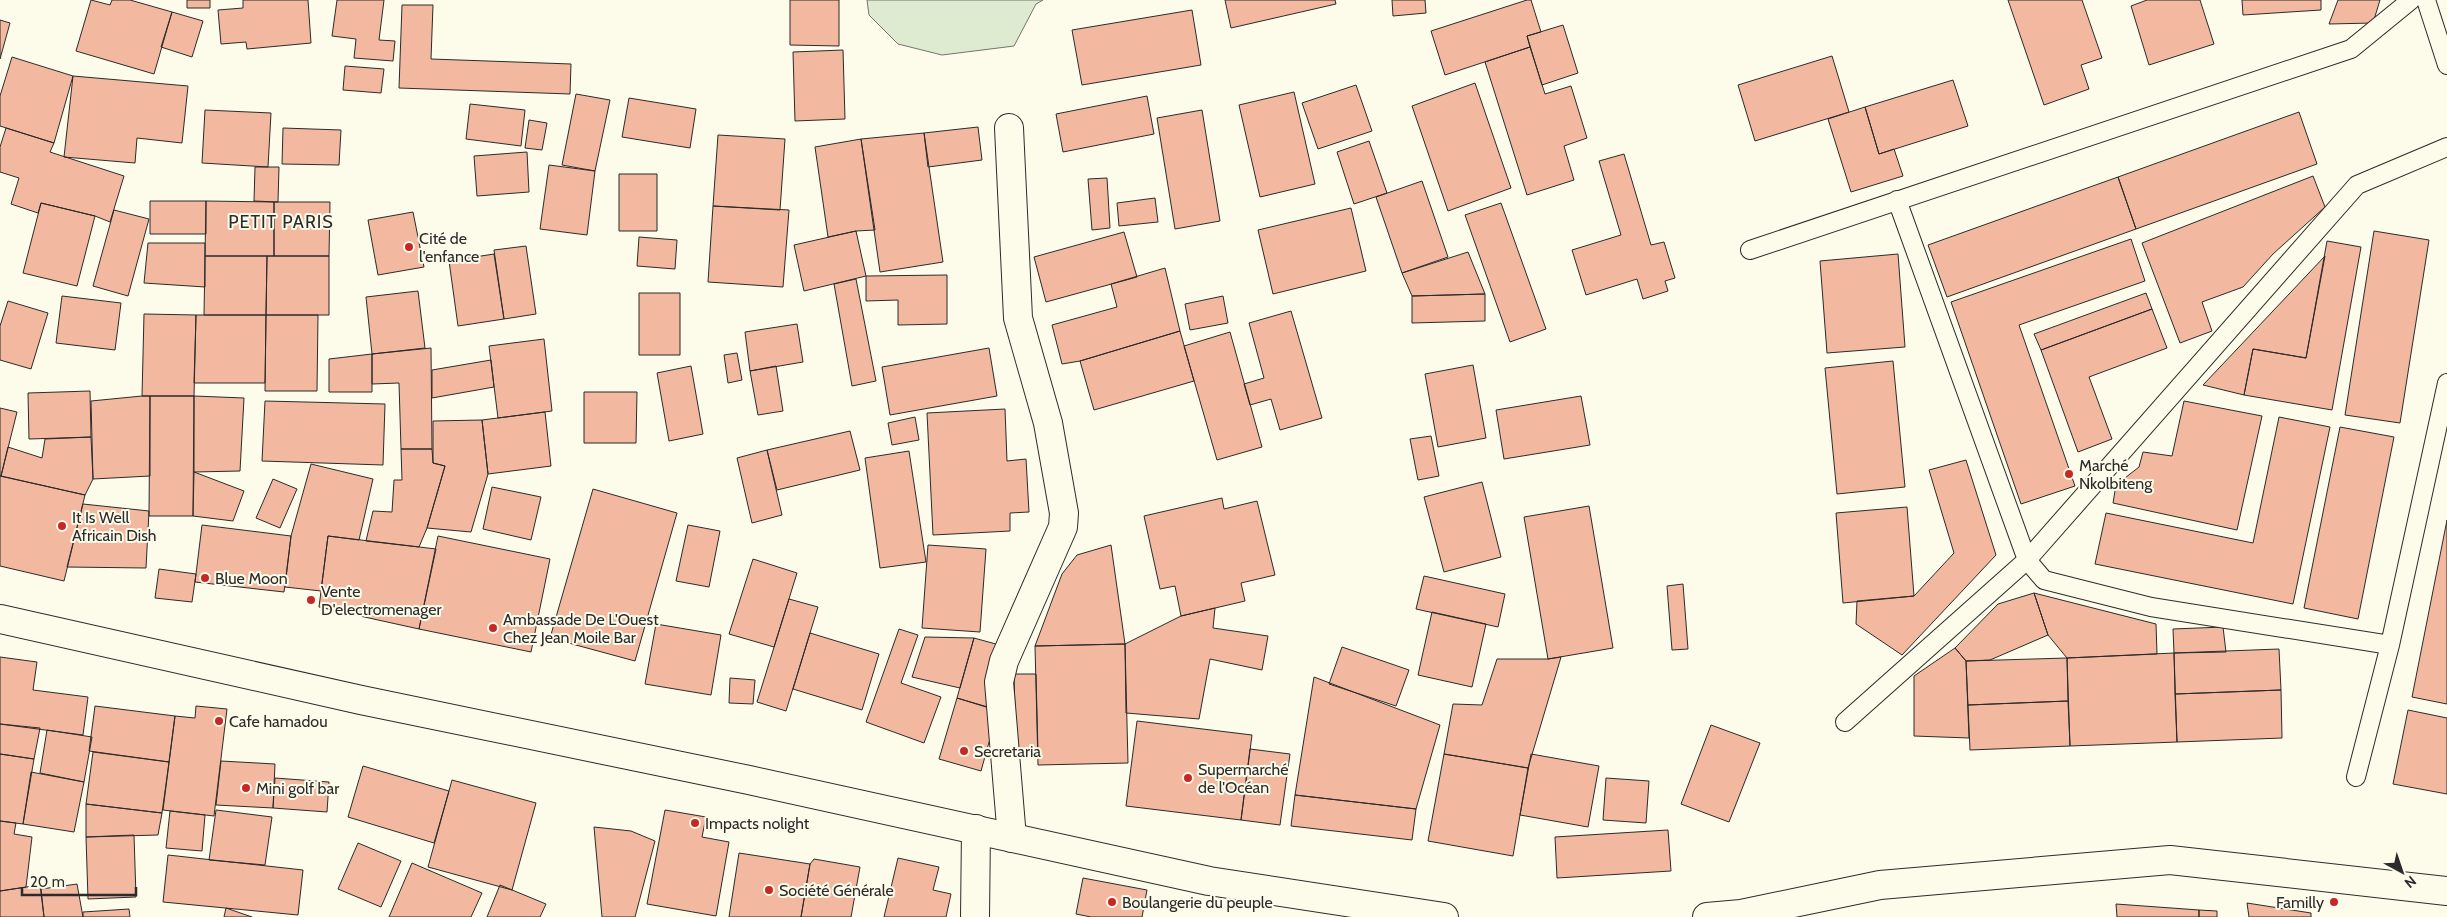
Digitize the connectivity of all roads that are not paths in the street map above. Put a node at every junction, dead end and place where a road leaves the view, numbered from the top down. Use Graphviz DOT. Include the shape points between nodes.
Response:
graph roads {
  1 [pos="2411,0"];
  2 [pos="2426,0"];
  3 [pos="2447,65"];
  4 [pos="1009,128"];
  5 [pos="2447,147"];
  6 [pos="1897,200"];
  7 [pos="1750,250"];
  8 [pos="2447,384"];
  9 [pos="2027,560"];
  10 [pos="0,619"];
  11 [pos="2390,644"];
  12 [pos="1845,722"];
  13 [pos="2356,778"];
  14 [pos="976,829"];
  15 [pos="1012,838"];
  16 [pos="2447,891"];
  17 [pos="975,917"];
  18 [pos="1444,917"];
  19 [pos="1708,917"];
  1 -- 6 [label="lane" via="2351,49"];
  2 -- 3 [label="lane"];
  4 -- 15 [label="main road" via="1018,318 1048,424 1064,513 1063,527 1004,662 999,682"];
  5 -- 9 [label="lane" via="2357,185"];
  6 -- 7 [label="lane"];
  6 -- 9 [label="lane"];
  8 -- 11 [label="lane"];
  9 -- 11 [label="lane" via="2044,580 2151,606"];
  9 -- 12 [label="lane"];
  10 -- 14 [label="main road" via="361,700"];
  11 -- 13 [label="lane"];
  14 -- 15 [label="main road"];
  14 -- 17 [label="main road"];
  15 -- 18 [label="main road" via="1210,882"];
  16 -- 19 [label="main road" via="2170,860 1880,885 1740,914"];
}
